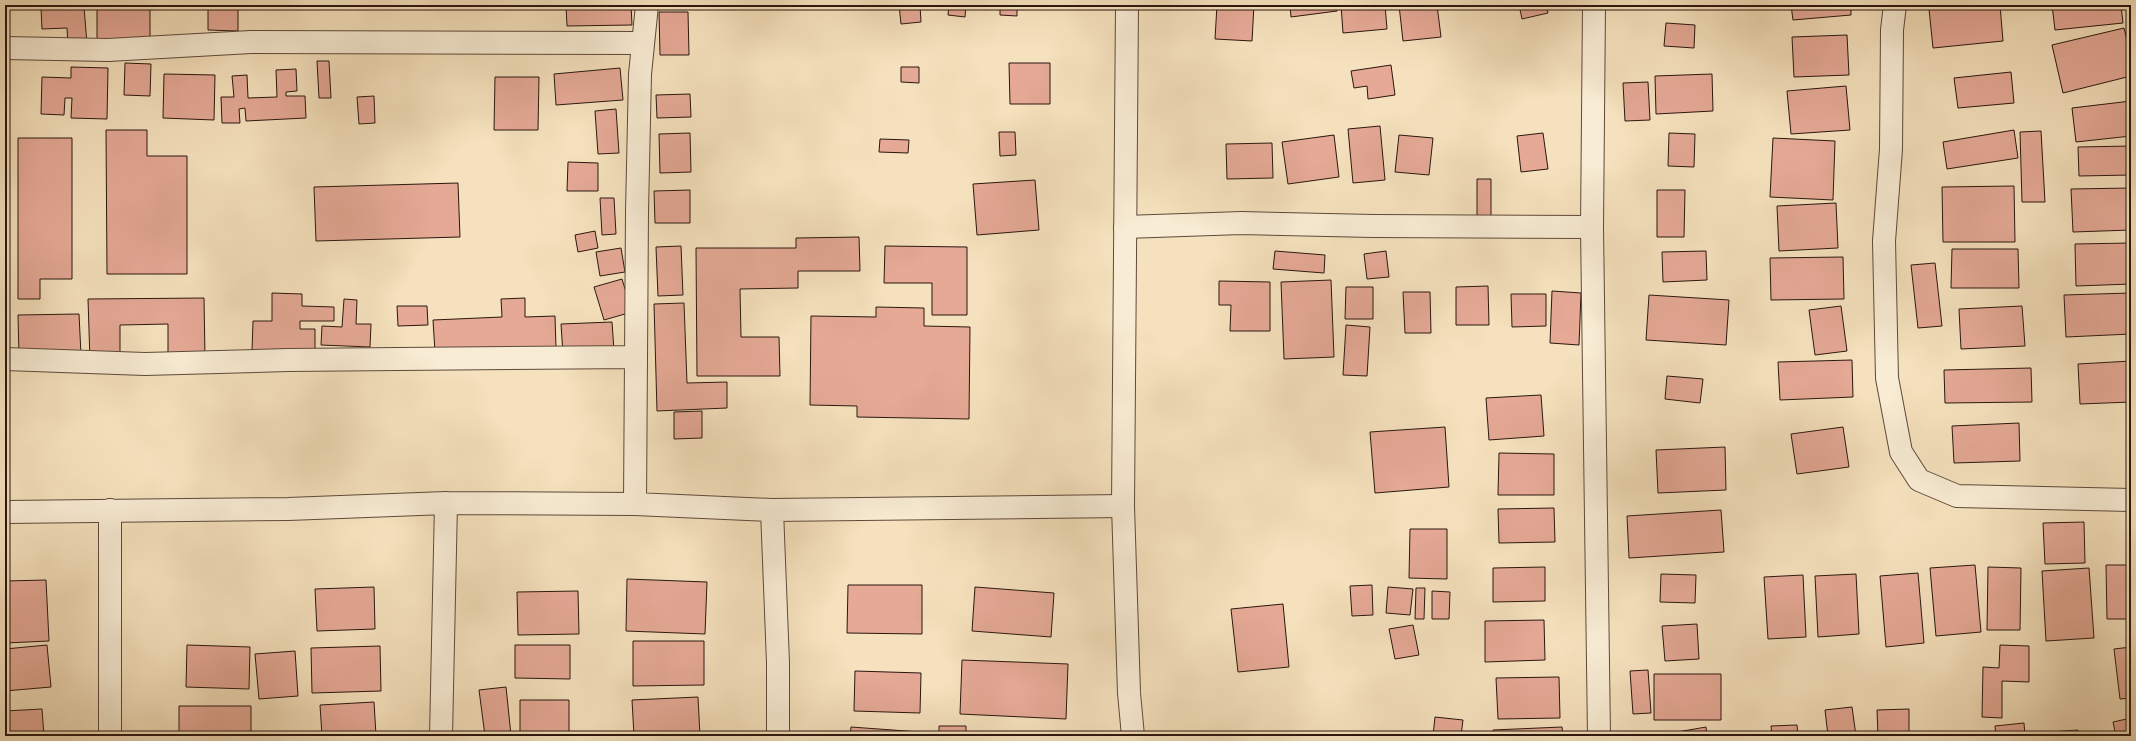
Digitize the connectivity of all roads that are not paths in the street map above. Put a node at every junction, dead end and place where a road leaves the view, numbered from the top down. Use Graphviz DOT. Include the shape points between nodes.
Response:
graph roads {
  1 [pos="647,5"];
  2 [pos="1127,5"];
  3 [pos="1594,5"];
  4 [pos="1895,5"];
  5 [pos="643,43"];
  6 [pos="5,48"];
  7 [pos="1125,227"];
  8 [pos="1592,227"];
  9 [pos="636,357"];
  10 [pos="5,359"];
  11 [pos="2131,500"];
  12 [pos="446,503"];
  13 [pos="634,504"];
  14 [pos="1124,506"];
  15 [pos="110,510"];
  16 [pos="772,510"];
  17 [pos="5,512"];
  18 [pos="110,736"];
  19 [pos="441,736"];
  20 [pos="778,736"];
  21 [pos="1133,736"];
  22 [pos="1599,736"];
  1 -- 5 [label="street"];
  2 -- 7 [label="street"];
  3 -- 8 [label="street"];
  4 -- 11 [label="street" via="1892,30 1891,149 1884,241 1887,378 1901,452 1919,480 1957,496"];
  5 -- 6 [label="street" via="251,42 108,50"];
  5 -- 9 [label="street" via="637,204"];
  7 -- 8 [label="street" via="1242,223"];
  7 -- 14 [label="street"];
  8 -- 22 [label="street"];
  9 -- 10 [label="street" via="145,364"];
  9 -- 13 [label="street"];
  12 -- 13 [label="street"];
  12 -- 15 [label="street" via="288,509"];
  12 -- 19 [label="street"];
  13 -- 16 [label="street"];
  14 -- 16 [label="street"];
  14 -- 21 [label="street"];
  15 -- 17 [label="street"];
  15 -- 18 [label="street"];
  16 -- 20 [label="street"];
}
